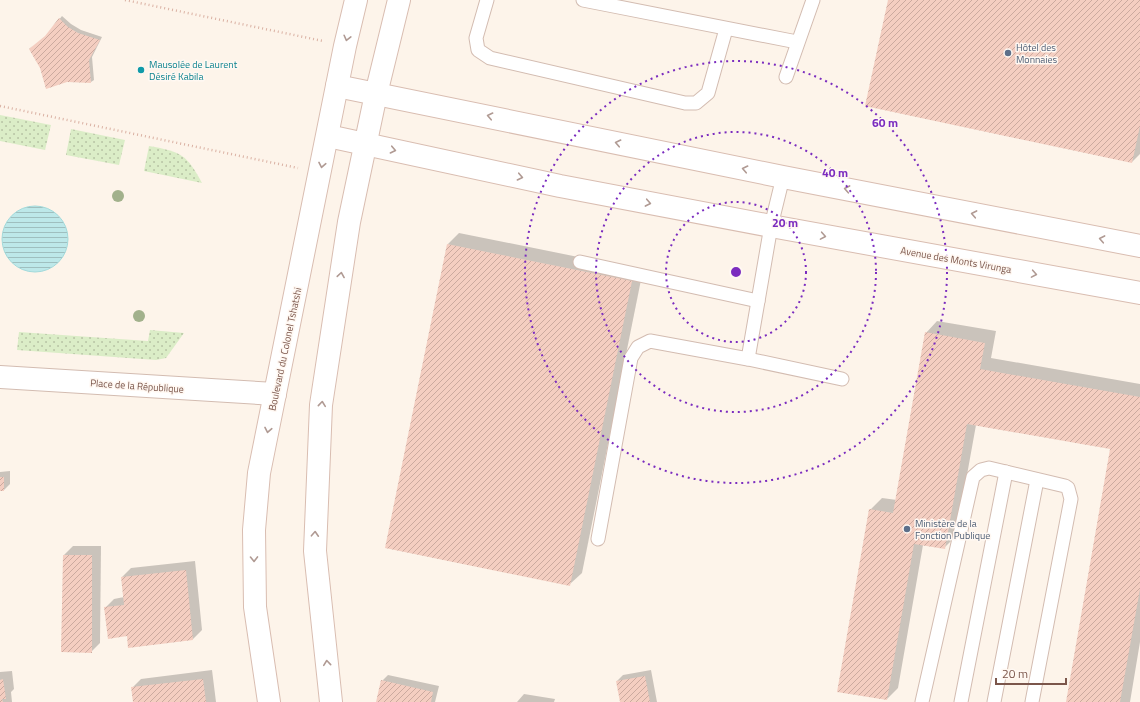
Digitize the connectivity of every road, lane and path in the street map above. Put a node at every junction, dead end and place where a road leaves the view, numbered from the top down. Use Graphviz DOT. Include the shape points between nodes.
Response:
graph roads {
  1 [pos="125,0"];
  2 [pos="356,0"];
  3 [pos="399,0"];
  4 [pos="487,0"];
  5 [pos="583,0"];
  6 [pos="813,0"];
  7 [pos="726,28"];
  8 [pos="798,42"];
  9 [pos="345,46"];
  10 [pos="786,77"];
  11 [pos="337,86"];
  12 [pos="376,94"];
  13 [pos="0,106"];
  14 [pos="328,136"];
  15 [pos="365,144"];
  16 [pos="320,172"];
  17 [pos="783,177"];
  18 [pos="771,226"];
  19 [pos="1140,246"];
  20 [pos="580,262"];
  21 [pos="1140,293"];
  22 [pos="758,301"];
  23 [pos="748,358"];
  24 [pos="0,377"];
  25 [pos="842,379"];
  26 [pos="275,394"];
  27 [pos="1006,472"];
  28 [pos="1037,480"];
  29 [pos="598,540"];
  30 [pos="269,702"];
  31 [pos="331,702"];
  32 [pos="922,702"];
  33 [pos="961,702"];
  34 [pos="994,702"];
  35 [pos="1032,702"];
  1 -- 9 [label="path"];
  2 -- 9 [label="street, Boulevard du Colonel Tshatshi, one-way"];
  3 -- 12 [label="street"];
  4 -- 7 [label="lane" via="476,38 478,50 490,58 685,104 696,103 708,93"];
  5 -- 7 [label="lane"];
  6 -- 8 [label="lane"];
  7 -- 8 [label="lane"];
  8 -- 10 [label="lane"];
  9 -- 11 [label="street, Boulevard du Colonel Tshatshi"];
  11 -- 12 [label="street"];
  11 -- 14 [label="street, Boulevard du Colonel Tshatshi"];
  12 -- 15 [label="street"];
  17 -- 12 [label="street, one-way"];
  13 -- 16 [label="path"];
  14 -- 15 [label="street, Avenue des Monts Virunga"];
  14 -- 16 [label="street, Boulevard du Colonel Tshatshi, one-way"];
  15 -- 18 [label="street, Avenue des Monts Virunga, one-way" via="560,186"];
  31 -- 15 [label="street, one-way" via="315,551 321,405 349,222"];
  16 -- 26 [label="street, Boulevard du Colonel Tshatshi"];
  17 -- 18 [label="lane"];
  19 -- 17 [label="street, one-way"];
  18 -- 21 [label="street, Avenue des Monts Virunga, one-way"];
  18 -- 22 [label="lane"];
  20 -- 22 [label="lane"];
  22 -- 23 [label="lane"];
  23 -- 25 [label="lane"];
  23 -- 29 [label="lane" via="650,341 638,347 631,358"];
  24 -- 26 [label="street, Place de la République"];
  26 -- 30 [label="street, Boulevard du Colonel Tshatshi, one-way" via="259,473 254,530 255,607"];
  27 -- 28 [label="lane"];
  27 -- 32 [label="lane" via="989,468 981,470 973,477"];
  27 -- 33 [label="lane"];
  28 -- 34 [label="lane"];
  28 -- 35 [label="lane" via="1068,488 1071,499"];
}
